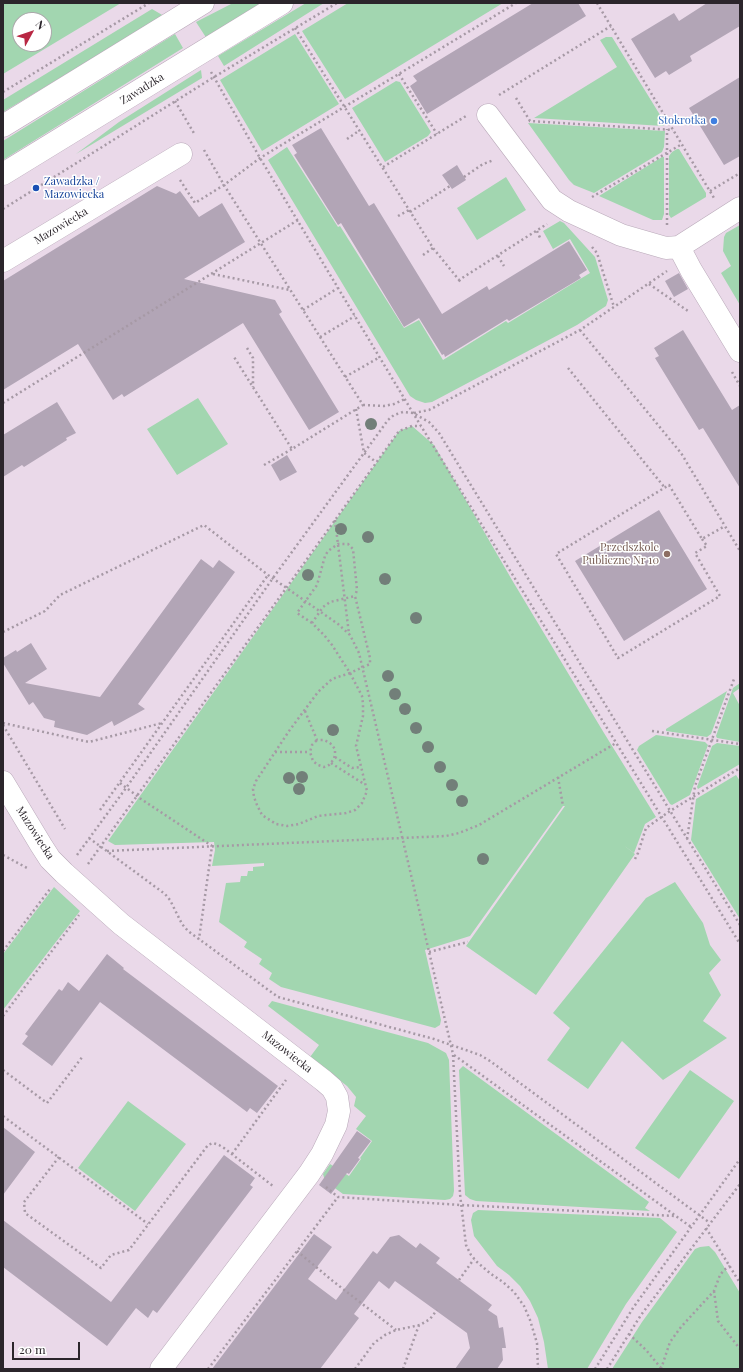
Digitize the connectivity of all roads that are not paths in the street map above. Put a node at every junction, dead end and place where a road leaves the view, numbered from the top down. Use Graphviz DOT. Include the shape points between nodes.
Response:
graph roads {
  1 [pos="203,3"];
  2 [pos="282,3"];
  3 [pos="488,115"];
  4 [pos="3,126"];
  5 [pos="181,154"];
  6 [pos="3,174"];
  7 [pos="733,212"];
  8 [pos="677,251"];
  9 [pos="3,261"];
  10 [pos="740,351"];
  11 [pos="3,782"];
  12 [pos="161,1369"];
  1 -- 4 [label="street"];
  2 -- 6 [label="street, Zawadzka"];
  3 -- 8 [label="street" via="552,200 561,216"];
  5 -- 9 [label="street, Mazowiecka"];
  7 -- 8 [label="street"];
  8 -- 10 [label="street"];
  11 -- 12 [label="street, Mazowiecka" via="63,879 324,1081 337,1097 339,1111 336,1125 322,1154"];
}
